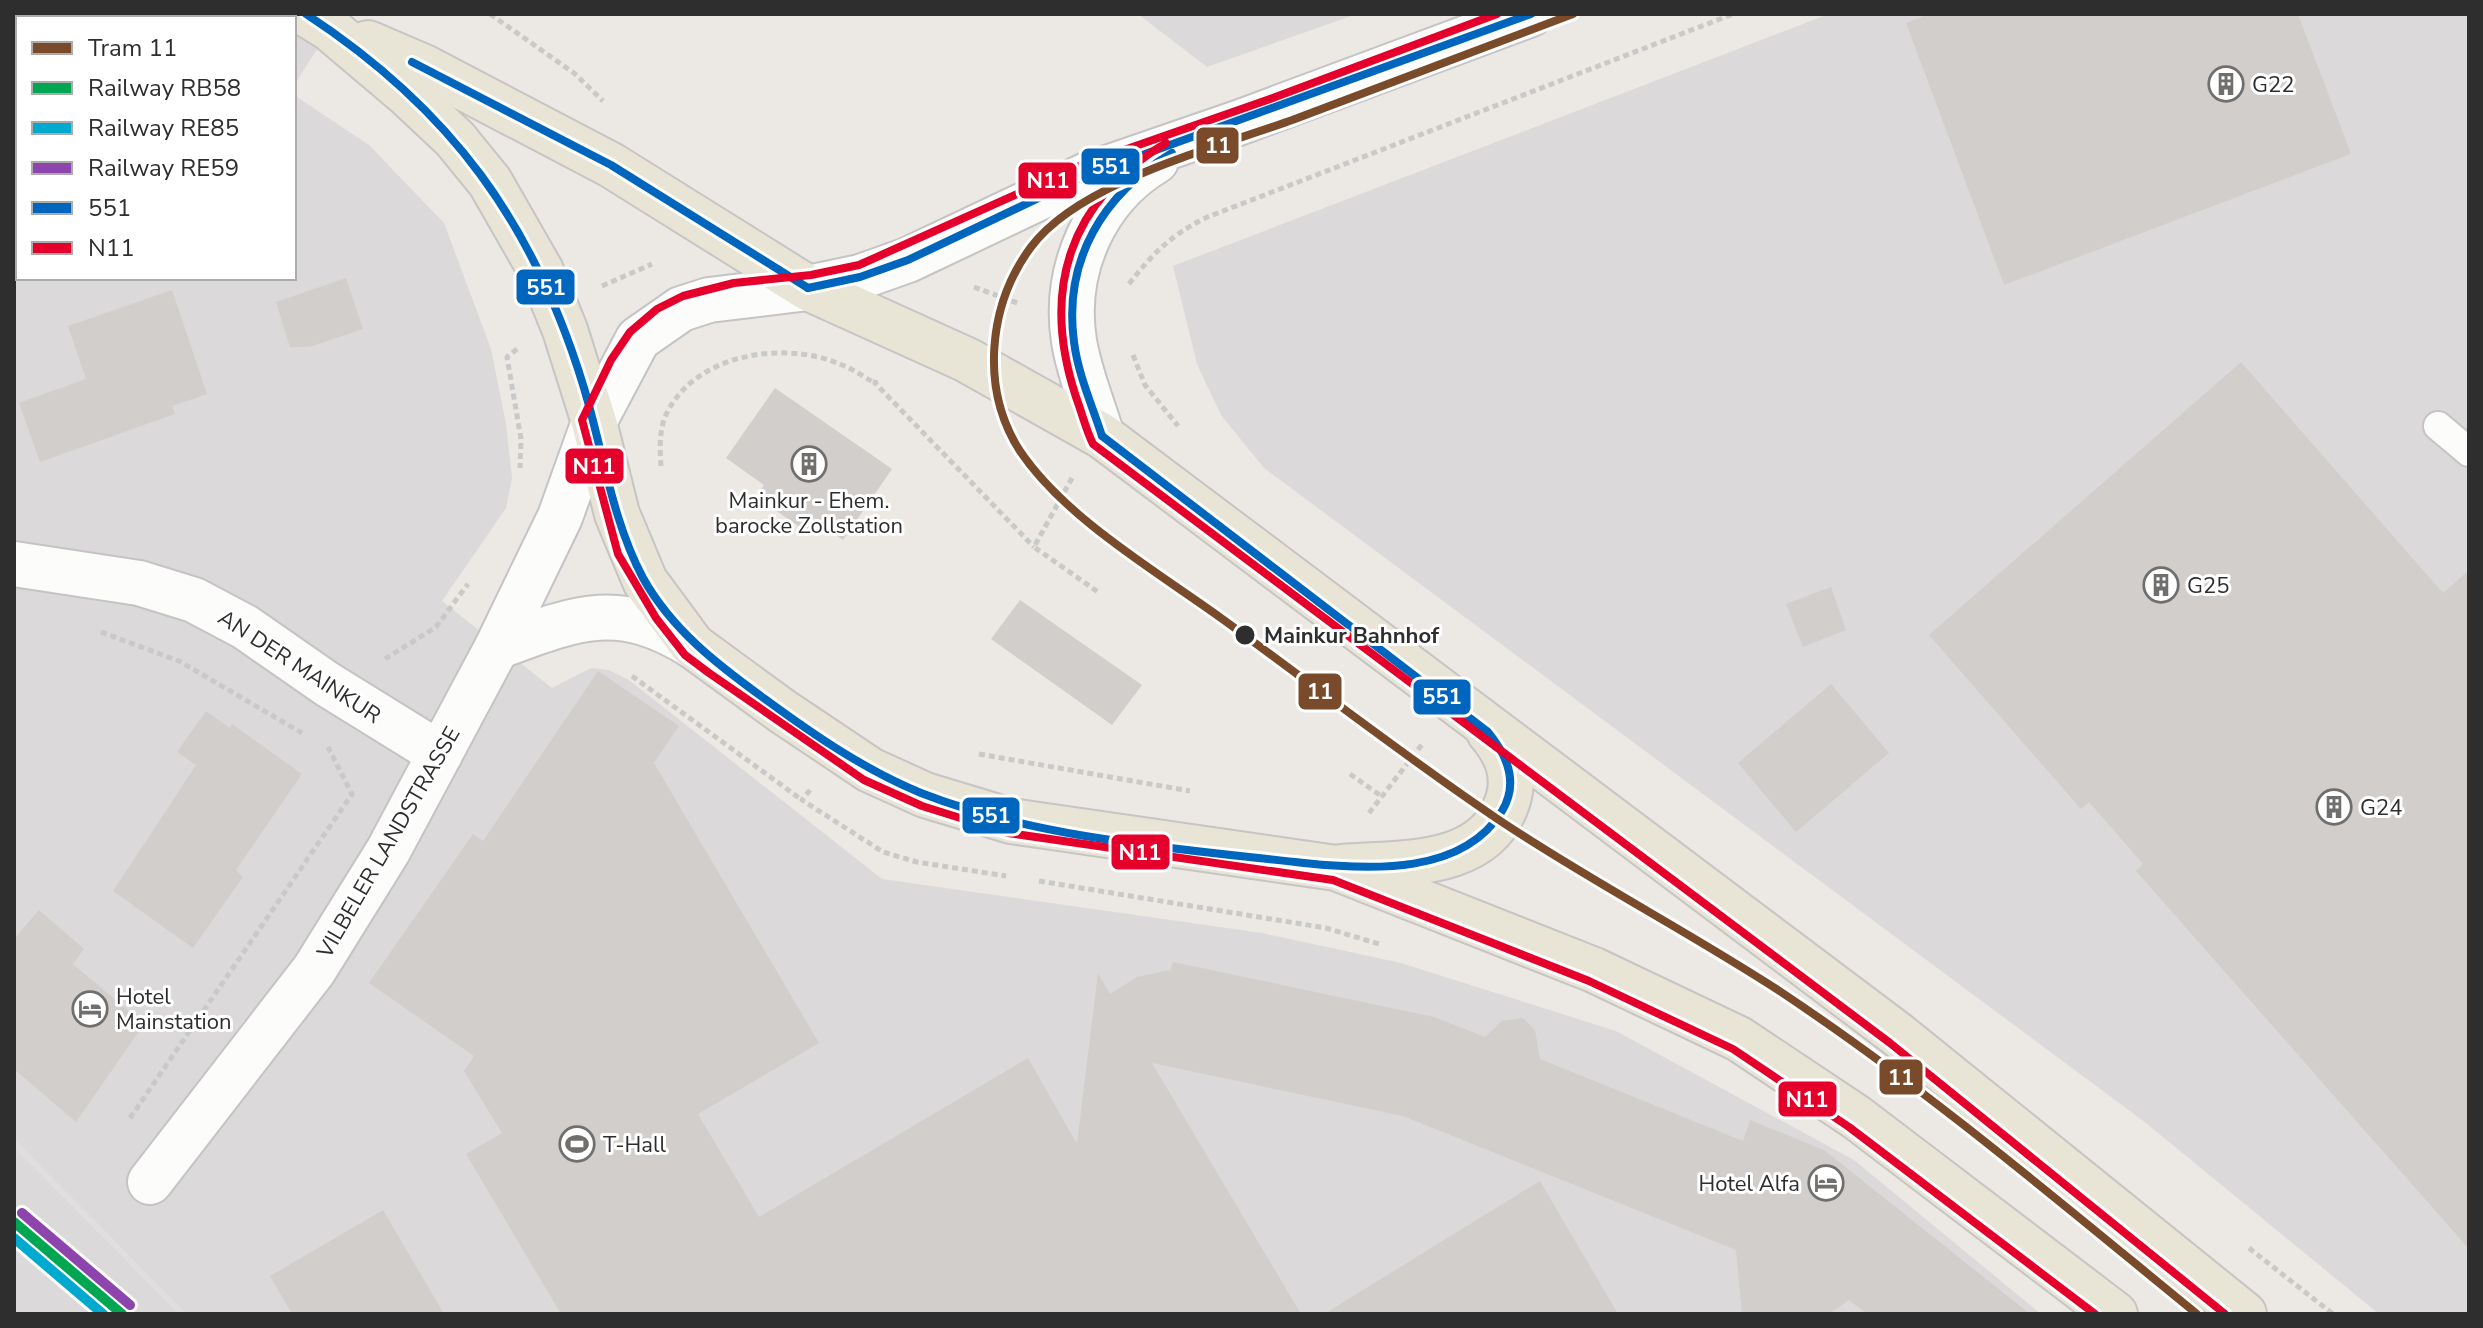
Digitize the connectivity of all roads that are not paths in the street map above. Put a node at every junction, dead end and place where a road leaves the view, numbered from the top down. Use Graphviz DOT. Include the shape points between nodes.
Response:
graph roads {
  1 [pos="1531,14"];
  2 [pos="317,21"];
  3 [pos="1238,123"];
  4 [pos="808,288"];
  5 [pos="594,422"];
  6 [pos="2438,426"];
  7 [pos="1102,436"];
  8 [pos="2469,452"];
  9 [pos="14,564"];
  10 [pos="693,646"];
  11 [pos="497,647"];
  12 [pos="1458,706"];
  13 [pos="440,754"];
  14 [pos="1336,868"];
  15 [pos="150,1182"];
  16 [pos="2115,1314"];
  17 [pos="2244,1314"];
  1 -- 3 [label="street"];
  2 -- 4 [label="main road" via="424,67 611,165"];
  2 -- 5 [label="main road" via="455,139 490,182 529,246 560,316"];
  3 -- 4 [label="street" via="1087,175 908,260"];
  3 -- 7 [label="street" via="1152,163 1114,194 1089,235 1077,268 1072,323"];
  4 -- 5 [label="street" via="709,300 661,321 629,352"];
  4 -- 7 [label="main road" via="967,360"];
  5 -- 10 [label="main road" via="629,550"];
  5 -- 11 [label="street" via="560,517"];
  6 -- 8 [label="lane"];
  7 -- 12 [label="main road"];
  9 -- 13 [label="street, AN DER MAINKUR" via="99,575 194,600 245,627"];
  10 -- 11 [label="street" via="664,628 605,616 554,626"];
  10 -- 14 [label="main road" via="837,749 925,795 1011,821"];
  11 -- 13 [label="street, VILBELER LANDSTRASSE"];
  12 -- 14 [label="main road" via="1488,732 1509,763 1511,788 1499,820 1460,852 1437,859"];
  12 -- 17 [label="main road" via="1897,1034"];
  13 -- 15 [label="street, VILBELER LANDSTRASSE" via="314,970"];
  14 -- 16 [label="main road" via="1581,964 1739,1039 1856,1117"];
}
